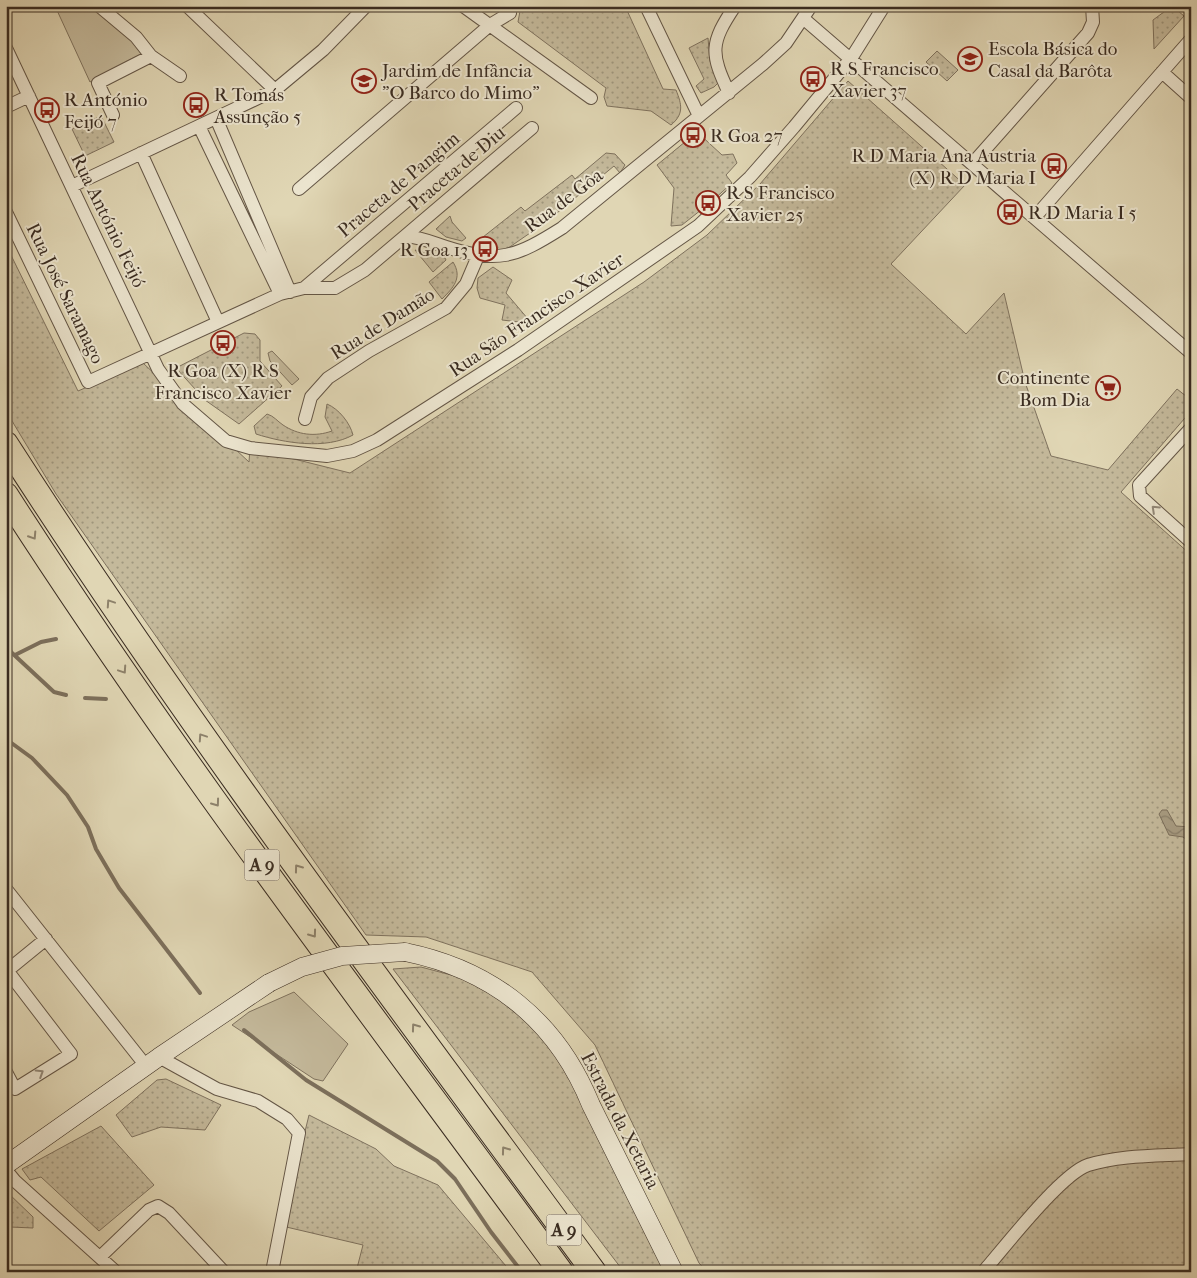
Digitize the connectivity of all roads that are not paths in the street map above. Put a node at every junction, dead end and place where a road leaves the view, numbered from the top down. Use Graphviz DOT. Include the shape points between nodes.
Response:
graph roads {
  1 [pos="99,6"];
  2 [pos="187,6"];
  3 [pos="366,6"];
  4 [pos="462,6"];
  5 [pos="646,6"];
  6 [pos="735,6"];
  7 [pos="811,6"];
  8 [pos="884,6"];
  9 [pos="1092,6"];
  10 [pos="510,14"];
  11 [pos="804,19"];
  12 [pos="490,26"];
  13 [pos="1191,39"];
  14 [pos="6,48"];
  15 [pos="151,56"];
  16 [pos="852,57"];
  17 [pos="1162,72"];
  18 [pos="180,76"];
  19 [pos="274,90"];
  20 [pos="729,93"];
  21 [pos="29,96"];
  22 [pos="591,98"];
  23 [pos="1191,98"];
  24 [pos="6,107"];
  25 [pos="516,108"];
  26 [pos="113,115"];
  27 [pos="699,116"];
  28 [pos="216,118"];
  29 [pos="198,126"];
  30 [pos="532,128"];
  31 [pos="141,153"];
  32 [pos="973,163"];
  33 [pos="72,186"];
  34 [pos="299,189"];
  35 [pos="6,212"];
  36 [pos="1035,217"];
  37 [pos="405,236"];
  38 [pos="478,256"];
  39 [pos="304,288"];
  40 [pos="285,293"];
  41 [pos="218,322"];
  42 [pos="153,353"];
  43 [pos="1191,353"];
  44 [pos="305,419"];
  45 [pos="1191,428"];
  46 [pos="6,444"];
  47 [pos="6,494"];
  48 [pos="1191,542"];
  49 [pos="6,889"];
  50 [pos="46,939"];
  51 [pos="7,969"];
  52 [pos="153,1062"];
  53 [pos="6,1072"];
  54 [pos="1191,1154"];
  55 [pos="6,1165"];
  56 [pos="6,1170"];
  57 [pos="534,1189"];
  58 [pos="100,1257"];
  59 [pos="116,1272"];
  60 [pos="224,1272"];
  61 [pos="272,1272"];
  62 [pos="561,1272"];
  63 [pos="594,1272"];
  64 [pos="611,1272"];
  65 [pos="674,1272"];
  66 [pos="983,1272"];
  1 -- 15 [label="street" via="136,37"];
  2 -- 19 [label="street"];
  3 -- 19 [label="street" via="323,50"];
  4 -- 12 [label="street"];
  5 -- 27 [label="street"];
  6 -- 20 [label="street" via="714,45 716,65"];
  7 -- 11 [label="street, Rua de Gôa"];
  8 -- 16 [label="street, Rua São Francisco Xavier"];
  9 -- 32 [label="street" via="1093,22 1088,33"];
  10 -- 12 [label="street"];
  11 -- 16 [label="street"];
  11 -- 20 [label="street, Rua de Gôa" via="786,42"];
  12 -- 22 [label="street"];
  12 -- 34 [label="street"];
  13 -- 17 [label="street"];
  14 -- 21 [label="street, Rua António Feijó"];
  15 -- 18 [label="street"];
  15 -- 26 [label="street" via="98,84"];
  16 -- 32 [label="street"];
  16 -- 42 [label="street, Rua São Francisco Xavier" via="750,177 692,230 518,350 377,440 353,451 327,456 250,448 226,441 183,404 158,368"];
  17 -- 23 [label="street"];
  17 -- 36 [label="street"];
  19 -- 28 [label="street"];
  20 -- 27 [label="street, Rua de Gôa"];
  21 -- 24 [label="street"];
  21 -- 33 [label="street, Rua António Feijó"];
  25 -- 39 [label="street, Praceta de Pangim"];
  27 -- 38 [label="street, Rua de Gôa" via="562,228 528,249 507,255"];
  28 -- 29 [label="street"];
  28 -- 40 [label="street"];
  29 -- 31 [label="street"];
  29 -- 40 [label="street"];
  30 -- 37 [label="street, Praceta de Diu"];
  31 -- 33 [label="street"];
  31 -- 41 [label="street"];
  32 -- 36 [label="street"];
  33 -- 42 [label="street, Rua António Feijó"];
  35 -- 42 [label="street, Rua José Saramago" via="88,382"];
  36 -- 43 [label="street"];
  37 -- 38 [label="street, Rua de Gôa" via="420,237"];
  37 -- 39 [label="street" via="365,270 335,288"];
  38 -- 44 [label="street, Rua de Damão" via="466,284 446,308 328,378 311,397"];
  39 -- 40 [label="street"];
  40 -- 41 [label="street"];
  41 -- 42 [label="street"];
  48 -- 45 [label="street, one-way" via="1140,496 1139,485"];
  57 -- 46 [label="highway, A 9, one-way" via="207,744 73,549"];
  47 -- 62 [label="highway, A 9, one-way" via="184,760"];
  49 -- 50 [label="street"];
  50 -- 51 [label="street"];
  50 -- 52 [label="street"];
  53 -- 51 [label="street, one-way" via="15,1089 71,1054"];
  52 -- 55 [label="street, Estrada da Xetaria"];
  52 -- 61 [label="street" via="217,1089 258,1101 287,1119 299,1133"];
  52 -- 65 [label="street, Estrada da Xetaria, bridge" via="269,984 302,967 342,956 405,952 455,965 514,998 561,1050 582,1081"];
  54 -- 66 [label="street" via="1112,1160 1086,1166 1066,1179"];
  56 -- 58 [label="street"];
  57 -- 63 [label="highway, A 9"];
  57 -- 64 [label="highway" via="594,1249"];
  58 -- 59 [label="street"];
  58 -- 60 [label="street" via="149,1210 158,1206 169,1212"];
}
